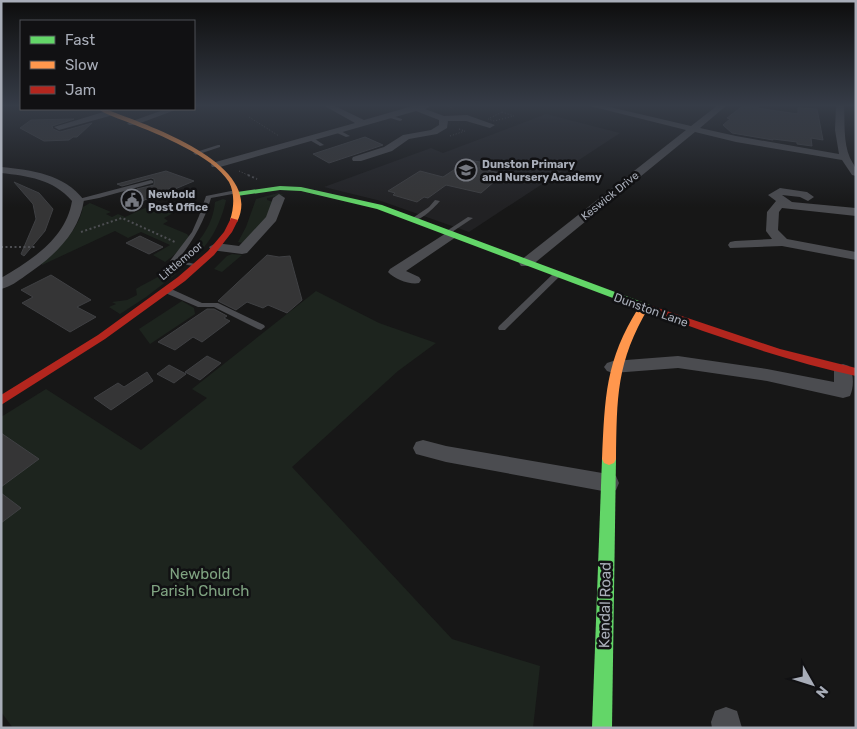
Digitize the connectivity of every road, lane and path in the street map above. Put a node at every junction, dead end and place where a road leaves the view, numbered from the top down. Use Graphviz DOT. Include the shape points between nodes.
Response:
graph roads {
  1 [pos="166,139"];
  2 [pos="284,139"];
  3 [pos="307,139"];
  4 [pos="312,139"];
  5 [pos="403,139"];
  6 [pos="681,139"];
  7 [pos="741,139"];
  8 [pos="842,139"];
  9 [pos="291,144"];
  10 [pos="322,145"];
  11 [pos="218,146"];
  12 [pos="196,153"];
  13 [pos="845,158"];
  14 [pos="357,159"];
  15 [pos="216,165"];
  16 [pos="1,170"];
  17 [pos="856,173"];
  18 [pos="152,182"];
  19 [pos="236,193"];
  20 [pos="280,198"];
  21 [pos="78,200"];
  22 [pos="437,201"];
  23 [pos="789,204"];
  24 [pos="830,208"];
  25 [pos="856,212"];
  26 [pos="470,218"];
  27 [pos="413,220"];
  28 [pos="65,234"];
  29 [pos="449,234"];
  30 [pos="782,242"];
  31 [pos="734,245"];
  32 [pos="1,247"];
  33 [pos="52,247"];
  34 [pos="186,247"];
  35 [pos="216,247"];
  36 [pos="856,256"];
  37 [pos="526,263"];
  38 [pos="197,266"];
  39 [pos="557,275"];
  40 [pos="414,280"];
  41 [pos="1,285"];
  42 [pos="166,290"];
  43 [pos="644,307"];
  44 [pos="260,327"];
  45 [pos="502,328"];
  46 [pos="613,366"];
  47 [pos="849,371"];
  48 [pos="1,401"];
  49 [pos="423,448"];
  50 [pos="608,483"];
  51 [pos="602,728"];
  1 -- 12 [label="street"];
  2 -- 9 [label="path"];
  3 -- 9 [label="street"];
  4 -- 10 [label="lane"];
  5 -- 14 [label="street" via="388,149"];
  6 -- 37 [label="street, Keswick Drive"];
  7 -- 13 [label="street"];
  8 -- 13 [label="street"];
  9 -- 15 [label="street"];
  11 -- 12 [label="lane"];
  12 -- 15 [label="street"];
  13 -- 17 [label="street"];
  15 -- 19 [label="street" via="228,177"];
  16 -- 21 [label="street" via="44,176 68,188"];
  18 -- 21 [label="lane"];
  19 -- 27 [label="street, Dunston Lane" via="301,189 379,206"];
  19 -- 34 [label="lane" via="208,197 198,228"];
  19 -- 35 [label="street, Littlemoor" via="238,204 233,222"];
  20 -- 35 [label="street" via="272,218 242,250"];
  21 -- 28 [label="street" via="76,215"];
  22 -- 27 [label="lane"];
  23 -- 24 [label="street"];
  23 -- 24 [label="street" via="774,195 780,191 803,194"];
  23 -- 30 [label="street" via="779,204 773,212 772,231"];
  24 -- 25 [label="street"];
  26 -- 29 [label="lane"];
  27 -- 29 [label="street, Dunston Lane"];
  28 -- 33 [label="street"];
  28 -- 34 [label="path" via="78,233 122,218"];
  29 -- 37 [label="street, Dunston Lane"];
  29 -- 40 [label="street" via="396,272"];
  30 -- 31 [label="street"];
  30 -- 36 [label="street"];
  32 -- 33 [label="path"];
  33 -- 41 [label="street"];
  34 -- 38 [label="lane" via="173,261"];
  35 -- 38 [label="street, Littlemoor"];
  37 -- 39 [label="street, Dunston Lane"];
  38 -- 42 [label="street, Littlemoor"];
  39 -- 43 [label="street, Dunston Lane"];
  39 -- 45 [label="lane"];
  42 -- 44 [label="lane" via="201,305 215,305"];
  42 -- 48 [label="street, Littlemoor" via="126,321"];
  43 -- 46 [label="street, Kendal Road" via="630,328"];
  43 -- 47 [label="street, Dunston Lane" via="810,363"];
  46 -- 47 [label="street" via="678,362 767,375 843,391"];
  46 -- 50 [label="street, Kendal Road"];
  49 -- 50 [label="street"];
  50 -- 51 [label="street, Kendal Road"];
}
